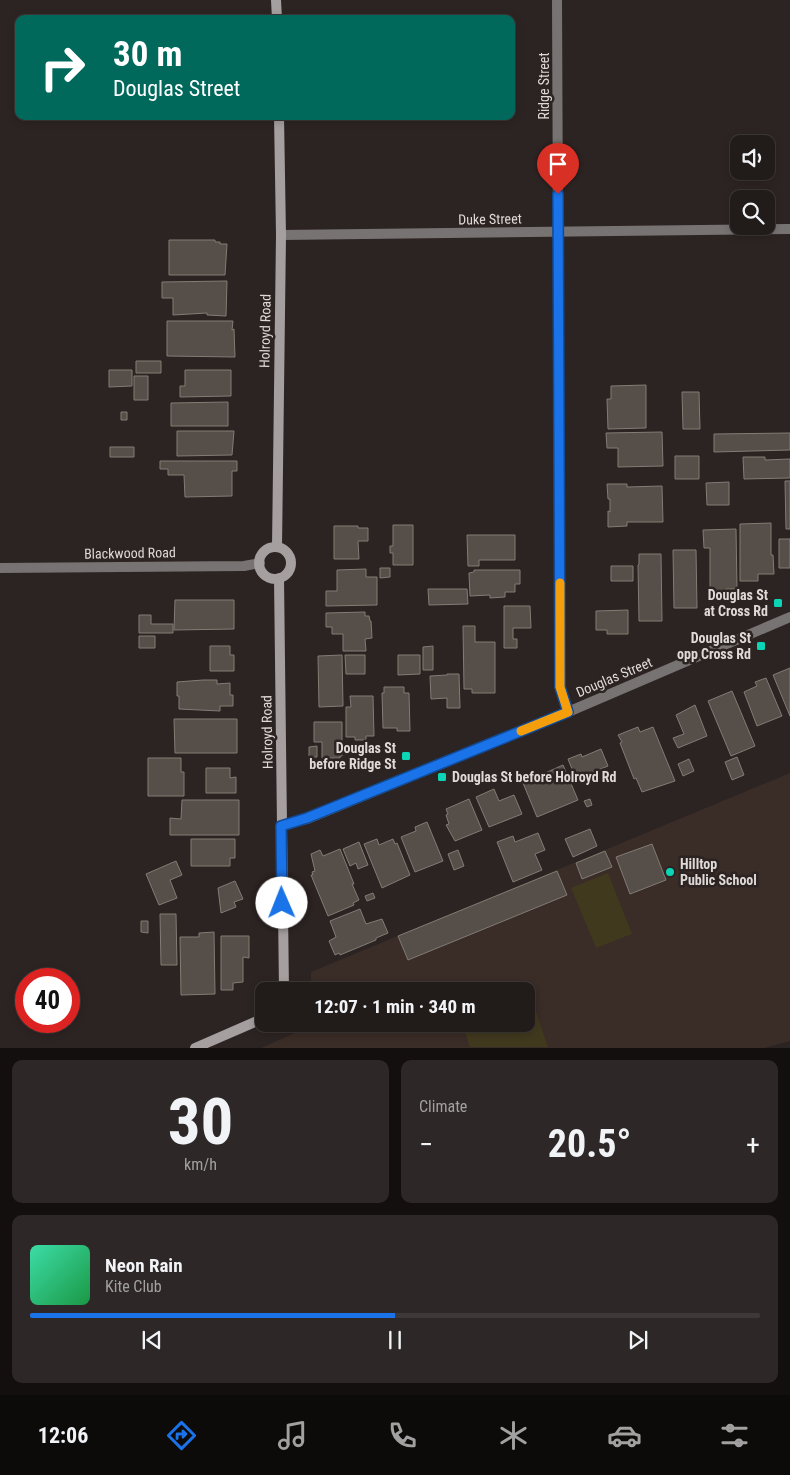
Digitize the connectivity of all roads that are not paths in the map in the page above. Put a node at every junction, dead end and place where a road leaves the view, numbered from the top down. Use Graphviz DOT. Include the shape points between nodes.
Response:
graph roads {
  1 [pos="276,0"];
  2 [pos="557,0"];
  3 [pos="277,15"];
  4 [pos="279,120"];
  5 [pos="790,229"];
  6 [pos="558,232"];
  7 [pos="281,235"];
  8 [pos="276,547"];
  9 [pos="260,563"];
  10 [pos="0,568"];
  11 [pos="279,578"];
  12 [pos="790,617"];
  13 [pos="568,712"];
  14 [pos="281,826"];
  15 [pos="284,982"];
  16 [pos="255,1022"];
  17 [pos="195,1048"];
  1 -- 3 [label="street"];
  2 -- 6 [label="street, Ridge Street"];
  4 -- 7 [label="street, Holroyd Road"];
  5 -- 6 [label="street, Duke Street"];
  6 -- 7 [label="street, Duke Street"];
  6 -- 13 [label="street, Ridge Street" via="560,687"];
  7 -- 8 [label="street, Holroyd Road"];
  8 -- 9 [label="street" via="265,551"];
  8 -- 11 [label="street" via="287,552 291,563 288,572"];
  9 -- 10 [label="street, Blackwood Road" via="244,566"];
  9 -- 11 [label="street" via="266,575"];
  11 -- 14 [label="street, Holroyd Road"];
  12 -- 13 [label="street, Douglas Street"];
  13 -- 14 [label="street, Douglas Street"];
  14 -- 15 [label="street, Holroyd Road"];
  16 -- 17 [label="street"];
}
